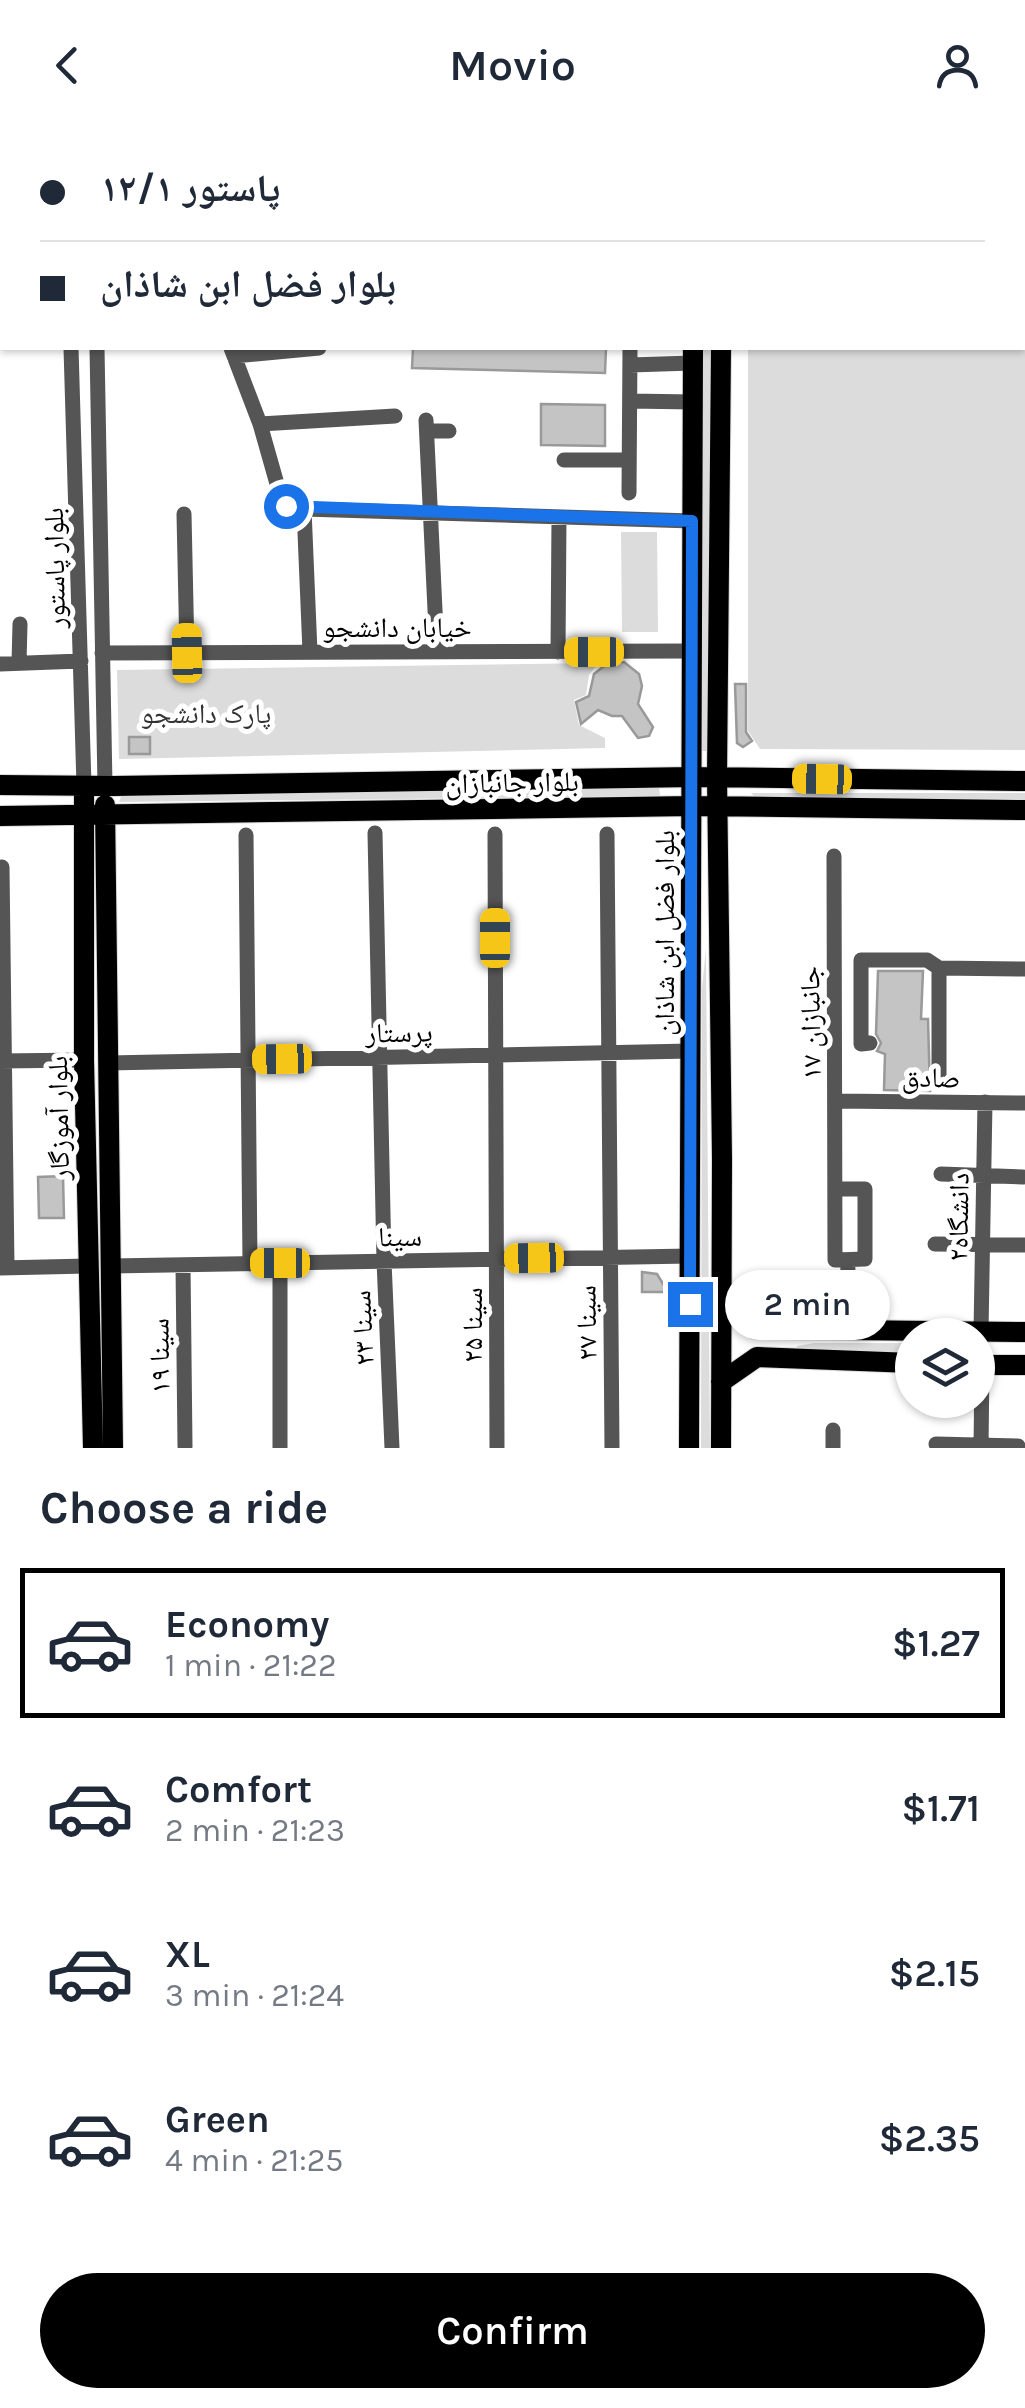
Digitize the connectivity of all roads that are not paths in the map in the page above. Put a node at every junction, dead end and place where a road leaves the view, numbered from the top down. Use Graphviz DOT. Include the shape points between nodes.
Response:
graph roads {
  1 [pos="71,350"];
  2 [pos="97,350"];
  3 [pos="276,350"];
  4 [pos="722,350"];
  5 [pos="233,352"];
  6 [pos="693,355"];
  7 [pos="630,356"];
  8 [pos="630,401"];
  9 [pos="693,402"];
  10 [pos="394,416"];
  11 [pos="260,424"];
  12 [pos="448,431"];
  13 [pos="564,460"];
  14 [pos="629,460"];
  15 [pos="629,493"];
  16 [pos="304,509"];
  17 [pos="432,512"];
  18 [pos="184,514"];
  19 [pos="559,517"];
  20 [pos="692,521"];
  21 [pos="79,534"];
  22 [pos="100,534"];
  23 [pos="20,624"];
  24 [pos="691,651"];
  25 [pos="310,652"];
  26 [pos="437,652"];
  27 [pos="558,652"];
  28 [pos="102,653"];
  29 [pos="187,653"];
  30 [pos="81,661"];
  31 [pos="19,663"];
  32 [pos="0,664"];
  33 [pos="693,777"];
  34 [pos="716,777"];
  35 [pos="1025,781"];
  36 [pos="0,785"];
  37 [pos="94,786"];
  38 [pos="692,806"];
  39 [pos="717,806"];
  40 [pos="1025,810"];
  41 [pos="0,816"];
  42 [pos="94,816"];
  43 [pos="376,833"];
  44 [pos="495,834"];
  45 [pos="607,834"];
  46 [pos="246,835"];
  47 [pos="834,856"];
  48 [pos="2,867"];
  49 [pos="720,905"];
  50 [pos="693,906"];
  51 [pos="940,968"];
  52 [pos="1025,968"];
  53 [pos="870,1043"];
  54 [pos="691,1051"];
  55 [pos="609,1053"];
  56 [pos="495,1055"];
  57 [pos="379,1058"];
  58 [pos="84,1060"];
  59 [pos="249,1060"];
  60 [pos="2,1061"];
  61 [pos="108,1063"];
  62 [pos="939,1074"];
  63 [pos="836,1101"];
  64 [pos="985,1102"];
  65 [pos="1025,1102"];
  66 [pos="941,1174"];
  67 [pos="984,1175"];
  68 [pos="1024,1177"];
  69 [pos="835,1189"];
  70 [pos="935,1244"];
  71 [pos="982,1245"];
  72 [pos="1024,1246"];
  73 [pos="690,1256"];
  74 [pos="611,1257"];
  75 [pos="496,1259"];
  76 [pos="848,1260"];
  77 [pos="384,1261"];
  78 [pos="280,1263"];
  79 [pos="250,1264"];
  80 [pos="183,1265"];
  81 [pos="88,1266"];
  82 [pos="111,1266"];
  83 [pos="4,1268"];
  84 [pos="721,1299"];
  85 [pos="981,1318"];
  86 [pos="847,1330"];
  87 [pos="895,1331"];
  88 [pos="995,1332"];
  89 [pos="1025,1332"];
  90 [pos="895,1362"];
  91 [pos="995,1365"];
  92 [pos="1025,1365"];
  93 [pos="722,1382"];
  94 [pos="981,1418"];
  95 [pos="833,1430"];
  96 [pos="936,1444"];
  97 [pos="184,1446"];
  98 [pos="981,1446"];
  99 [pos="1018,1446"];
  100 [pos="93,1448"];
  101 [pos="112,1448"];
  102 [pos="280,1448"];
  103 [pos="392,1448"];
  104 [pos="497,1448"];
  105 [pos="612,1448"];
  106 [pos="689,1448"];
  107 [pos="721,1448"];
  108 [pos="833,1448"];
  1 -- 21 [label="street, بلوار پاستور"];
  2 -- 22 [label="street, بلوار پاستور"];
  3 -- 5 [label="street"];
  4 -- 34 [label="main road, بلوار فضل ابن شاذان"];
  5 -- 11 [label="street"];
  6 -- 7 [label="street"];
  6 -- 9 [label="main road, بلوار فضل ابن شاذان"];
  7 -- 8 [label="street"];
  8 -- 9 [label="street"];
  8 -- 14 [label="street"];
  9 -- 20 [label="main road, بلوار فضل ابن شاذان"];
  10 -- 11 [label="street"];
  11 -- 16 [label="street" via="282,505"];
  12 -- 17 [label="street" via="426,425"];
  13 -- 14 [label="street"];
  14 -- 15 [label="street"];
  16 -- 17 [label="street"];
  16 -- 25 [label="street"];
  17 -- 19 [label="street"];
  17 -- 26 [label="street"];
  18 -- 29 [label="street"];
  19 -- 20 [label="street"];
  19 -- 27 [label="street"];
  20 -- 24 [label="main road, بلوار فضل ابن شاذان"];
  21 -- 22 [label="street"];
  21 -- 30 [label="street, بلوار پاستور"];
  22 -- 28 [label="street, بلوار پاستور"];
  23 -- 31 [label="street"];
  24 -- 27 [label="street, خیابان دانشجو"];
  24 -- 33 [label="main road, بلوار فضل ابن شاذان"];
  25 -- 26 [label="street, خیابان دانشجو"];
  25 -- 29 [label="street, خیابان دانشجو"];
  26 -- 27 [label="street, خیابان دانشجو"];
  28 -- 29 [label="street, خیابان دانشجو"];
  28 -- 37 [label="street, بلوار پاستور"];
  30 -- 31 [label="street"];
  30 -- 37 [label="street, بلوار پاستور"];
  31 -- 32 [label="street"];
  33 -- 34 [label="main road, بلوار جانبازان"];
  33 -- 37 [label="main road, بلوار جانبازان"];
  33 -- 38 [label="main road, بلوار فضل ابن شاذان"];
  34 -- 35 [label="main road, بلوار جانبازان"];
  34 -- 39 [label="main road, بلوار فضل ابن شاذان"];
  36 -- 37 [label="main road, بلوار جانبازان"];
  37 -- 42 [label="main road, بلوار آموزگار"];
  38 -- 39 [label="main road, بلوار جانبازان"];
  38 -- 42 [label="main road, بلوار جانبازان"];
  38 -- 50 [label="main road, بلوار فضل ابن شاذان"];
  39 -- 40 [label="main road, بلوار جانبازان"];
  39 -- 49 [label="main road, بلوار فضل ابن شاذان"];
  41 -- 42 [label="main road, بلوار جانبازان"];
  42 -- 58 [label="main road, بلوار آموزگار"];
  42 -- 61 [label="main road, بلوار آموزگار"];
  43 -- 57 [label="street, سینا ۲۳"];
  44 -- 56 [label="street, سینا ۲۵"];
  45 -- 55 [label="street, سینا ۲۷"];
  46 -- 59 [label="street"];
  47 -- 63 [label="street, جانبازان ۱۷"];
  48 -- 60 [label="street"];
  49 -- 50 [label="main road"];
  49 -- 84 [label="main road, بلوار فضل ابن شاذان"];
  50 -- 54 [label="main road, بلوار فضل ابن شاذان"];
  51 -- 52 [label="street"];
  51 -- 53 [label="street" via="927,960 862,960 861,1044"];
  51 -- 62 [label="street"];
  54 -- 55 [label="street, پرستار"];
  54 -- 73 [label="main road, بلوار فضل ابن شاذان"];
  55 -- 56 [label="street, پرستار"];
  55 -- 74 [label="street, سینا ۲۷"];
  56 -- 57 [label="street, پرستار"];
  56 -- 75 [label="street, سینا ۲۵"];
  57 -- 59 [label="street, پرستار"];
  57 -- 77 [label="street, سینا ۲۳"];
  58 -- 60 [label="street"];
  58 -- 81 [label="main road, بلوار آموزگار"];
  59 -- 61 [label="street, پرستار"];
  59 -- 79 [label="street"];
  60 -- 83 [label="street"];
  61 -- 82 [label="main road, بلوار آموزگار"];
  63 -- 64 [label="street, صادق"];
  63 -- 69 [label="street, جانبازان ۱۷"];
  64 -- 65 [label="street, صادق"];
  64 -- 67 [label="street, دانشگاه۲"];
  66 -- 67 [label="street"];
  67 -- 68 [label="street"];
  67 -- 71 [label="street, دانشگاه۲"];
  69 -- 76 [label="street, جانبازان ۱۷" via="835,1260"];
  69 -- 76 [label="street" via="864,1189 866,1259"];
  70 -- 71 [label="street"];
  71 -- 72 [label="street"];
  71 -- 85 [label="street, دانشگاه۲"];
  73 -- 74 [label="street, سینا"];
  73 -- 106 [label="main road, بلوار فضل ابن شاذان"];
  74 -- 75 [label="street, سینا"];
  74 -- 105 [label="street, سینا ۲۷"];
  75 -- 77 [label="street, سینا"];
  75 -- 104 [label="street, سینا ۲۵"];
  76 -- 86 [label="street"];
  77 -- 78 [label="street, سینا"];
  77 -- 103 [label="street, سینا ۲۳"];
  78 -- 79 [label="street, سینا"];
  78 -- 102 [label="street"];
  79 -- 80 [label="street, سینا"];
  80 -- 82 [label="street, سینا"];
  80 -- 97 [label="street, سینا ۱۹"];
  81 -- 83 [label="street"];
  81 -- 100 [label="main road, بلوار آموزگار"];
  82 -- 101 [label="main road, بلوار آموزگار"];
  84 -- 86 [label="main road" via="756,1328"];
  84 -- 93 [label="main road, بلوار فضل ابن شاذان"];
  86 -- 87 [label="main road"];
  88 -- 89 [label="main road"];
  90 -- 93 [label="main road" via="756,1357"];
  91 -- 92 [label="main road"];
  93 -- 107 [label="main road, بلوار فضل ابن شاذان"];
  94 -- 98 [label="street"];
  95 -- 108 [label="street"];
  96 -- 98 [label="street"];
  98 -- 99 [label="street"];
}
